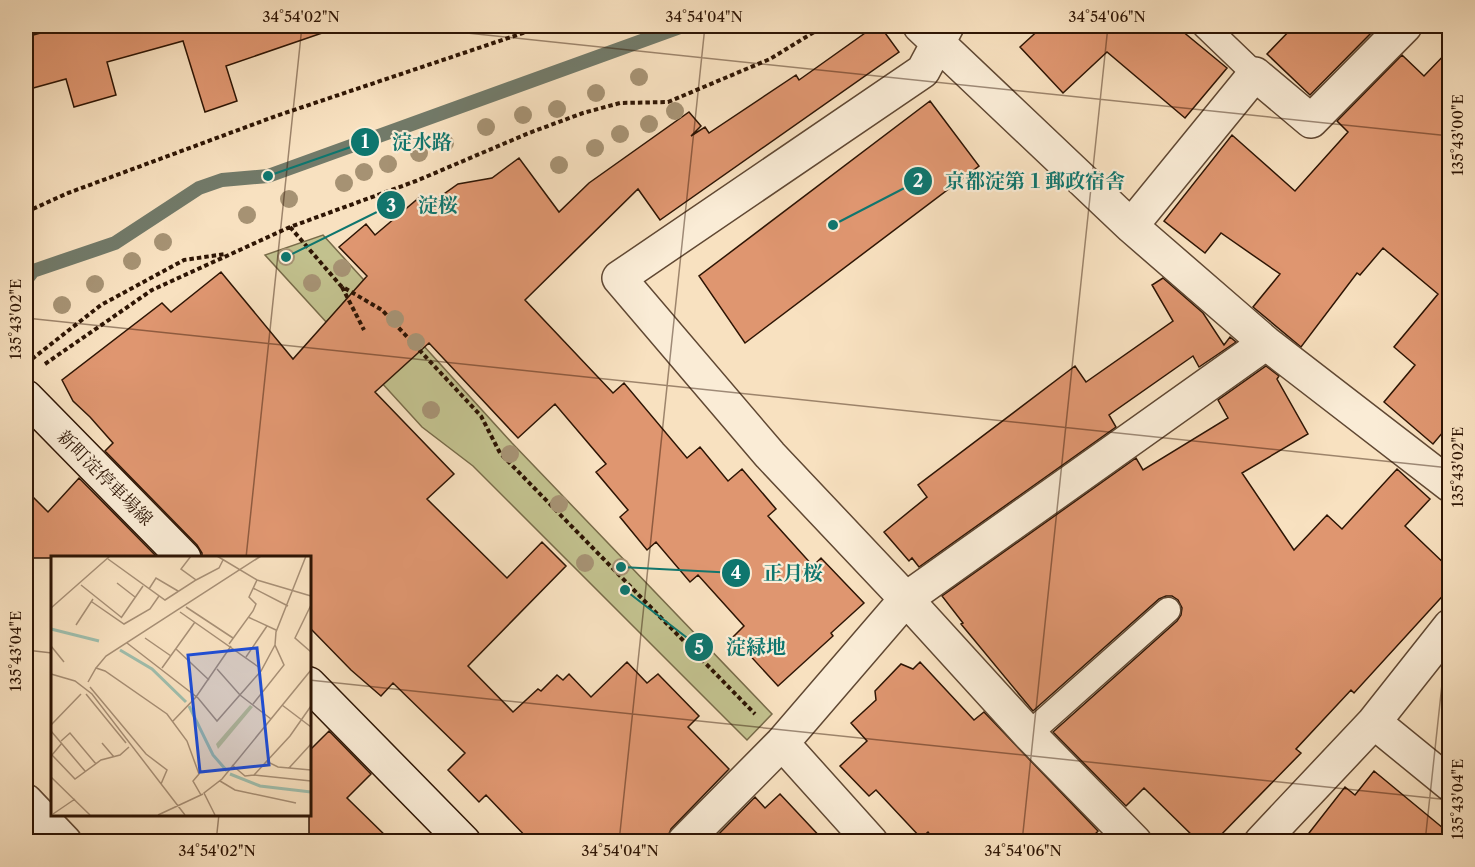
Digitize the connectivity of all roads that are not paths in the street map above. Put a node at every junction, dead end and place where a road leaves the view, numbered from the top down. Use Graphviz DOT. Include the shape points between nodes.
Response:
graph roads {
  1 [pos="1205,26"];
  2 [pos="1405,26"];
  3 [pos="935,32"];
  4 [pos="1255,74"];
  5 [pos="1131,226"];
  6 [pos="1266,343"];
  7 [pos="30,412"];
  8 [pos="1449,485"];
  9 [pos="182,556"];
  10 [pos="906,599"];
  11 [pos="1168,610"];
  12 [pos="1449,626"];
  13 [pos="310,685"];
  14 [pos="1374,722"];
  15 [pos="1029,734"];
  16 [pos="782,742"];
  17 [pos="1449,784"];
  18 [pos="26,801"];
  19 [pos="56,838"];
  20 [pos="464,842"];
  21 [pos="684,842"];
  22 [pos="871,842"];
  23 [pos="1135,842"];
  24 [pos="1262,842"];
  1 -- 4 [label="lane"];
  2 -- 4 [label="street" via="1311,121"];
  3 -- 5 [label="street"];
  3 -- 10 [label="street" via="923,71 619,278 770,455"];
  4 -- 5 [label="street"];
  5 -- 6 [label="street"];
  6 -- 8 [label="street"];
  6 -- 10 [label="street"];
  7 -- 9 [label="street, 新町淀停車場線"];
  10 -- 15 [label="street"];
  10 -- 16 [label="street"];
  11 -- 15 [label="lane"];
  12 -- 14 [label="street"];
  13 -- 20 [label="street"];
  14 -- 17 [label="street"];
  14 -- 24 [label="street"];
  15 -- 23 [label="street"];
  16 -- 21 [label="street"];
  16 -- 22 [label="street"];
  18 -- 19 [label="street"];
}
